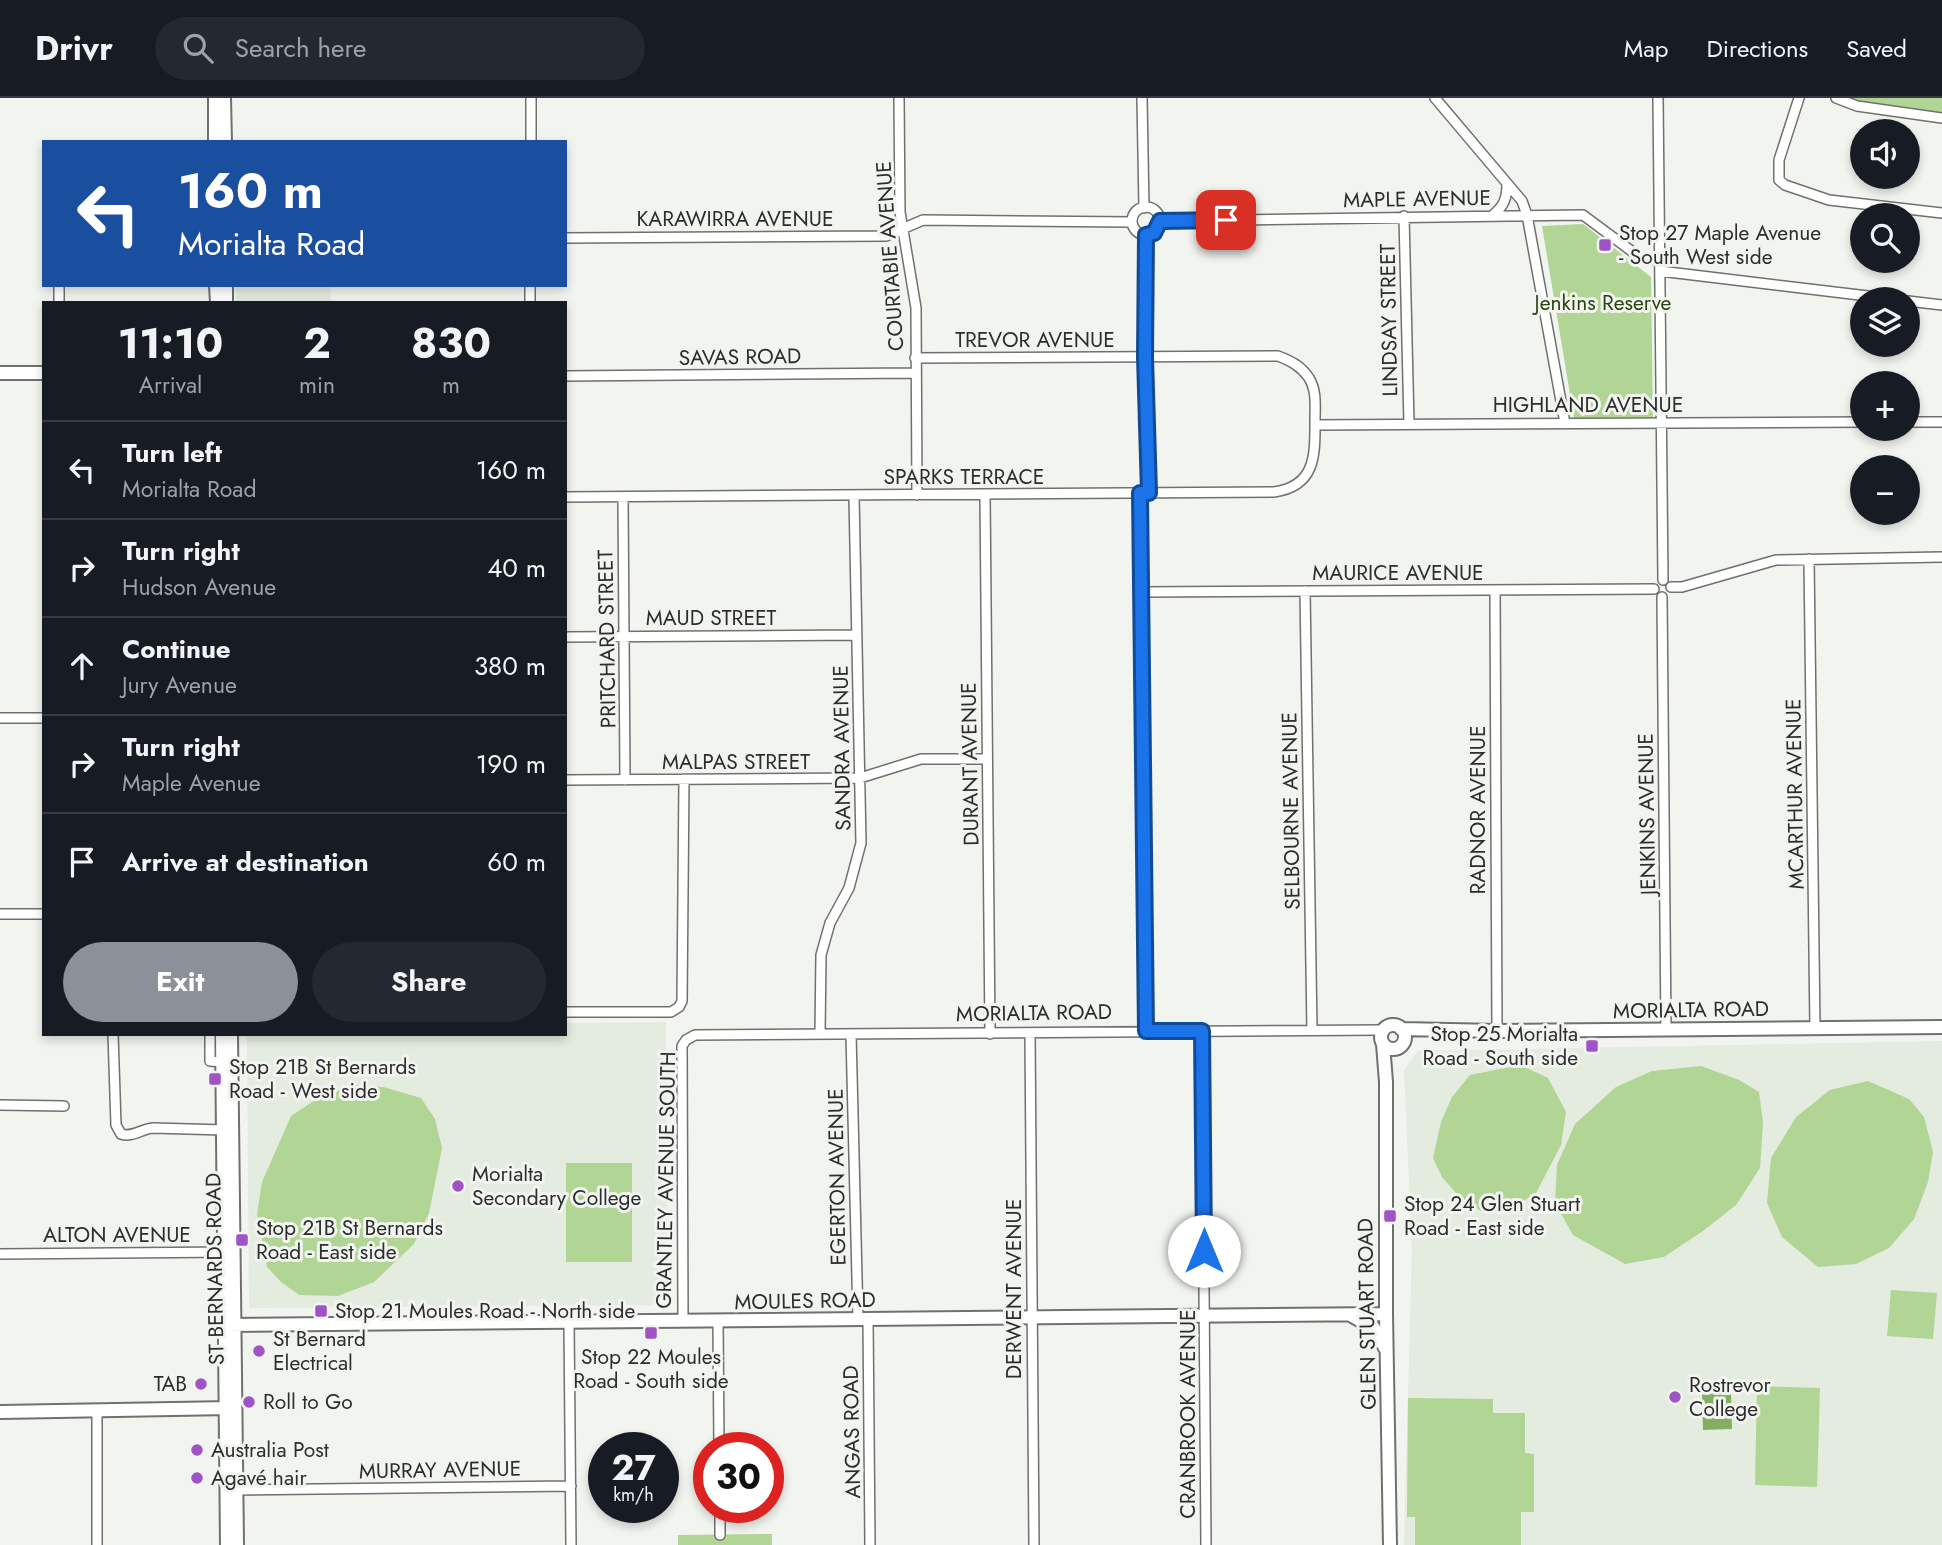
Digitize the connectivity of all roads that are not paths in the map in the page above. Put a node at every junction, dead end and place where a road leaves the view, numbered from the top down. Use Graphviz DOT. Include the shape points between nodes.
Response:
graph roads {
  1 [pos="215,98"];
  2 [pos="224,98"];
  3 [pos="531,98"];
  4 [pos="899,98"];
  5 [pos="1142,98"];
  6 [pos="1435,98"];
  7 [pos="1658,98"];
  8 [pos="1799,98"];
  9 [pos="1836,98"];
  10 [pos="1942,118"];
  11 [pos="215,140"];
  12 [pos="225,140"];
  13 [pos="531,140"];
  14 [pos="1507,184"];
  15 [pos="1144,208"];
  16 [pos="1942,213"];
  17 [pos="1493,215"];
  18 [pos="1527,215"];
  19 [pos="1404,216"];
  20 [pos="1160,221"];
  21 [pos="1132,222"];
  22 [pos="903,230"];
  23 [pos="1146,235"];
  24 [pos="567,238"];
  25 [pos="1660,260"];
  26 [pos="1660,271"];
  27 [pos="1850,294"];
  28 [pos="1920,302"];
  29 [pos="1942,305"];
  30 [pos="1145,357"];
  31 [pos="915,358"];
  32 [pos="0,373"];
  33 [pos="42,373"];
  34 [pos="915,373"];
  35 [pos="567,376"];
  36 [pos="1661,422"];
  37 [pos="1850,422"];
  38 [pos="1920,422"];
  39 [pos="1942,422"];
  40 [pos="1565,423"];
  41 [pos="1409,424"];
  42 [pos="1315,425"];
  43 [pos="1144,493"];
  44 [pos="917,495"];
  45 [pos="985,495"];
  46 [pos="854,496"];
  47 [pos="567,497"];
  48 [pos="623,498"];
  49 [pos="1942,557"];
  50 [pos="1809,559"];
  51 [pos="1663,580"];
  52 [pos="1671,587"];
  53 [pos="1654,589"];
  54 [pos="1495,590"];
  55 [pos="1305,591"];
  56 [pos="1142,592"];
  57 [pos="1662,597"];
  58 [pos="856,635"];
  59 [pos="625,636"];
  60 [pos="567,637"];
  61 [pos="0,718"];
  62 [pos="42,718"];
  63 [pos="987,759"];
  64 [pos="860,778"];
  65 [pos="684,779"];
  66 [pos="567,780"];
  67 [pos="625,780"];
  68 [pos="0,914"];
  69 [pos="42,914"];
  70 [pos="567,1012"];
  71 [pos="1942,1027"];
  72 [pos="1815,1028"];
  73 [pos="1401,1029"];
  74 [pos="1666,1029"];
  75 [pos="1312,1030"];
  76 [pos="1383,1030"];
  77 [pos="1441,1030"];
  78 [pos="1146,1031"];
  79 [pos="1202,1031"];
  80 [pos="1497,1031"];
  81 [pos="1030,1033"];
  82 [pos="820,1034"];
  83 [pos="851,1034"];
  84 [pos="990,1034"];
  85 [pos="113,1036"];
  86 [pos="210,1036"];
  87 [pos="222,1036"];
  88 [pos="231,1036"];
  89 [pos="687,1040"];
  90 [pos="1383,1044"];
  91 [pos="1399,1047"];
  92 [pos="223,1062"];
  93 [pos="1386,1082"];
  94 [pos="0,1105"];
  95 [pos="64,1106"];
  96 [pos="224,1130"];
  97 [pos="230,1252"];
  98 [pos="0,1254"];
  99 [pos="1386,1314"];
  100 [pos="1348,1315"];
  101 [pos="1205,1316"];
  102 [pos="1032,1318"];
  103 [pos="863,1319"];
  104 [pos="682,1321"];
  105 [pos="718,1321"];
  106 [pos="569,1322"];
  107 [pos="230,1325"];
  108 [pos="1386,1350"];
  109 [pos="231,1408"];
  110 [pos="97,1410"];
  111 [pos="0,1412"];
  112 [pos="719,1432"];
  113 [pos="570,1486"];
  114 [pos="231,1490"];
  115 [pos="720,1523"];
  116 [pos="720,1535"];
  117 [pos="97,1545"];
  118 [pos="227,1545"];
  119 [pos="237,1545"];
  120 [pos="571,1545"];
  121 [pos="870,1545"];
  122 [pos="1034,1545"];
  123 [pos="1206,1545"];
  124 [pos="1390,1545"];
  1 -- 11 [label="main road"];
  2 -- 12 [label="main road"];
  3 -- 13 [label="street"];
  4 -- 22 [label="street, COURTABIE AVENUE"];
  5 -- 15 [label="street"];
  6 -- 14 [label="street"];
  7 -- 25 [label="street"];
  8 -- 16 [label="street" via="1779,160 1779,180 1785,185 1829,200"];
  9 -- 10 [label="street" via="1857,106"];
  14 -- 17 [label="street" via="1503,206"];
  14 -- 18 [label="street"];
  15 -- 20 [label="street" via="1157,213"];
  15 -- 21 [label="street"];
  17 -- 18 [label="street, MAPLE AVENUE"];
  17 -- 19 [label="street, MAPLE AVENUE"];
  18 -- 25 [label="street, MAPLE AVENUE" via="1583,215 1641,258"];
  18 -- 40 [label="street"];
  19 -- 20 [label="street, MAPLE AVENUE"];
  19 -- 41 [label="street, LINDSAY STREET"];
  20 -- 23 [label="street" via="1154,233"];
  21 -- 22 [label="street" via="923,220"];
  21 -- 23 [label="street"];
  22 -- 24 [label="street, KARAWIRRA AVENUE" via="886,236"];
  22 -- 31 [label="street, COURTABIE AVENUE" via="916,308"];
  23 -- 30 [label="street"];
  25 -- 26 [label="street"];
  26 -- 27 [label="street"];
  26 -- 36 [label="street"];
  28 -- 29 [label="street"];
  30 -- 31 [label="street, TREVOR AVENUE"];
  30 -- 42 [label="street, TREVOR AVENUE" via="1278,356 1292,361 1315,391"];
  30 -- 43 [label="street"];
  31 -- 34 [label="street, COURTABIE AVENUE"];
  32 -- 33 [label="main road"];
  34 -- 35 [label="street, SAVAS ROAD"];
  34 -- 44 [label="street, COURTABIE AVENUE"];
  36 -- 37 [label="street, HIGHLAND AVENUE"];
  36 -- 40 [label="street, HIGHLAND AVENUE"];
  36 -- 51 [label="street"];
  38 -- 39 [label="street"];
  40 -- 41 [label="street, HIGHLAND AVENUE"];
  41 -- 42 [label="street, HIGHLAND AVENUE"];
  42 -- 43 [label="street, SPARKS TERRACE" via="1311,467 1285,491"];
  43 -- 45 [label="street, SPARKS TERRACE"];
  43 -- 56 [label="street"];
  44 -- 45 [label="street, SPARKS TERRACE"];
  44 -- 46 [label="street, SPARKS TERRACE"];
  45 -- 63 [label="street, DURANT AVENUE"];
  46 -- 48 [label="street, SPARKS TERRACE"];
  46 -- 58 [label="street, SANDRA AVENUE"];
  47 -- 48 [label="street, SPARKS TERRACE"];
  48 -- 59 [label="street, PRITCHARD STREET"];
  49 -- 50 [label="street"];
  50 -- 52 [label="street" via="1760,563"];
  50 -- 72 [label="street, MCARTHUR AVENUE"];
  51 -- 52 [label="street"];
  51 -- 53 [label="street"];
  52 -- 57 [label="street" via="1668,596"];
  53 -- 54 [label="street, MAURICE AVENUE"];
  53 -- 57 [label="street"];
  54 -- 55 [label="street, MAURICE AVENUE"];
  54 -- 80 [label="street, RADNOR AVENUE"];
  55 -- 56 [label="street, MAURICE AVENUE"];
  55 -- 75 [label="street, SELBOURNE AVENUE"];
  56 -- 78 [label="street"];
  57 -- 74 [label="street, JENKINS AVENUE"];
  58 -- 59 [label="street, MAUD STREET"];
  58 -- 64 [label="street, SANDRA AVENUE"];
  59 -- 60 [label="street, MAUD STREET"];
  59 -- 67 [label="street, PRITCHARD STREET"];
  61 -- 62 [label="street"];
  63 -- 64 [label="street, MALPAS STREET" via="921,759"];
  63 -- 84 [label="street, DURANT AVENUE"];
  64 -- 65 [label="street, MALPAS STREET"];
  64 -- 82 [label="street, SANDRA AVENUE" via="861,843 849,888 830,923 821,955"];
  65 -- 67 [label="street, MALPAS STREET"];
  65 -- 70 [label="street" via="684,977 679,1007 664,1012"];
  66 -- 67 [label="street, MALPAS STREET"];
  68 -- 69 [label="street"];
  71 -- 72 [label="main road, MORIALTA ROAD"];
  72 -- 74 [label="main road, MORIALTA ROAD"];
  73 -- 76 [label="main road" via="1390,1026"];
  73 -- 77 [label="main road, MORIALTA ROAD"];
  73 -- 91 [label="main road" via="1404,1038"];
  74 -- 80 [label="main road, MORIALTA ROAD"];
  75 -- 76 [label="street, MORIALTA ROAD"];
  75 -- 79 [label="street, MORIALTA ROAD"];
  76 -- 90 [label="main road"];
  77 -- 80 [label="main road, MORIALTA ROAD"];
  77 -- 91 [label="main road, MORIALTA ROAD"];
  78 -- 79 [label="street, MORIALTA ROAD"];
  78 -- 81 [label="street, MORIALTA ROAD"];
  79 -- 101 [label="street, CRANBROOK AVENUE"];
  81 -- 84 [label="street, MORIALTA ROAD"];
  81 -- 102 [label="street, DERWENT AVENUE"];
  82 -- 83 [label="street, MORIALTA ROAD"];
  82 -- 89 [label="street, MORIALTA ROAD" via="695,1035"];
  83 -- 84 [label="street, MORIALTA ROAD"];
  83 -- 103 [label="street, EGERTON AVENUE"];
  85 -- 96 [label="street" via="116,1125 121,1134 153,1128"];
  86 -- 92 [label="street" via="210,1061"];
  87 -- 92 [label="main road, ST BERNARDS ROAD"];
  88 -- 97 [label="main road, ST BERNARDS ROAD"];
  89 -- 104 [label="street, GRANTLEY AVENUE SOUTH" via="682,1046"];
  90 -- 91 [label="main road" via="1389,1049"];
  90 -- 93 [label="main road, GLEN STUART ROAD"];
  91 -- 93 [label="main road, GLEN STUART ROAD"];
  92 -- 96 [label="main road, ST BERNARDS ROAD"];
  93 -- 99 [label="main road, GLEN STUART ROAD"];
  94 -- 95 [label="street"];
  96 -- 97 [label="main road, ST BERNARDS ROAD"];
  97 -- 98 [label="street, ALTON AVENUE"];
  97 -- 107 [label="main road, ST BERNARDS ROAD"];
  99 -- 100 [label="main road, MOULES ROAD"];
  99 -- 108 [label="main road, GLEN STUART ROAD"];
  100 -- 101 [label="main road, MOULES ROAD"];
  100 -- 108 [label="main road" via="1374,1328"];
  101 -- 102 [label="main road, MOULES ROAD"];
  101 -- 123 [label="street, CRANBROOK AVENUE"];
  102 -- 103 [label="main road, MOULES ROAD"];
  102 -- 122 [label="street, DERWENT AVENUE"];
  103 -- 105 [label="main road, MOULES ROAD"];
  103 -- 121 [label="street, ANGAS ROAD"];
  104 -- 105 [label="main road, MOULES ROAD"];
  104 -- 106 [label="main road, MOULES ROAD"];
  105 -- 112 [label="street"];
  106 -- 107 [label="main road, MOULES ROAD"];
  106 -- 113 [label="street"];
  107 -- 109 [label="main road, ST BERNARDS ROAD"];
  108 -- 124 [label="main road, GLEN STUART ROAD"];
  109 -- 110 [label="main road"];
  109 -- 114 [label="main road, ST BERNARDS ROAD"];
  110 -- 111 [label="main road"];
  110 -- 117 [label="street"];
  113 -- 114 [label="street, MURRAY AVENUE"];
  113 -- 120 [label="street"];
  114 -- 118 [label="main road, ST BERNARDS ROAD"];
  114 -- 119 [label="main road, ST BERNARDS ROAD"];
  115 -- 116 [label="street"];
}
